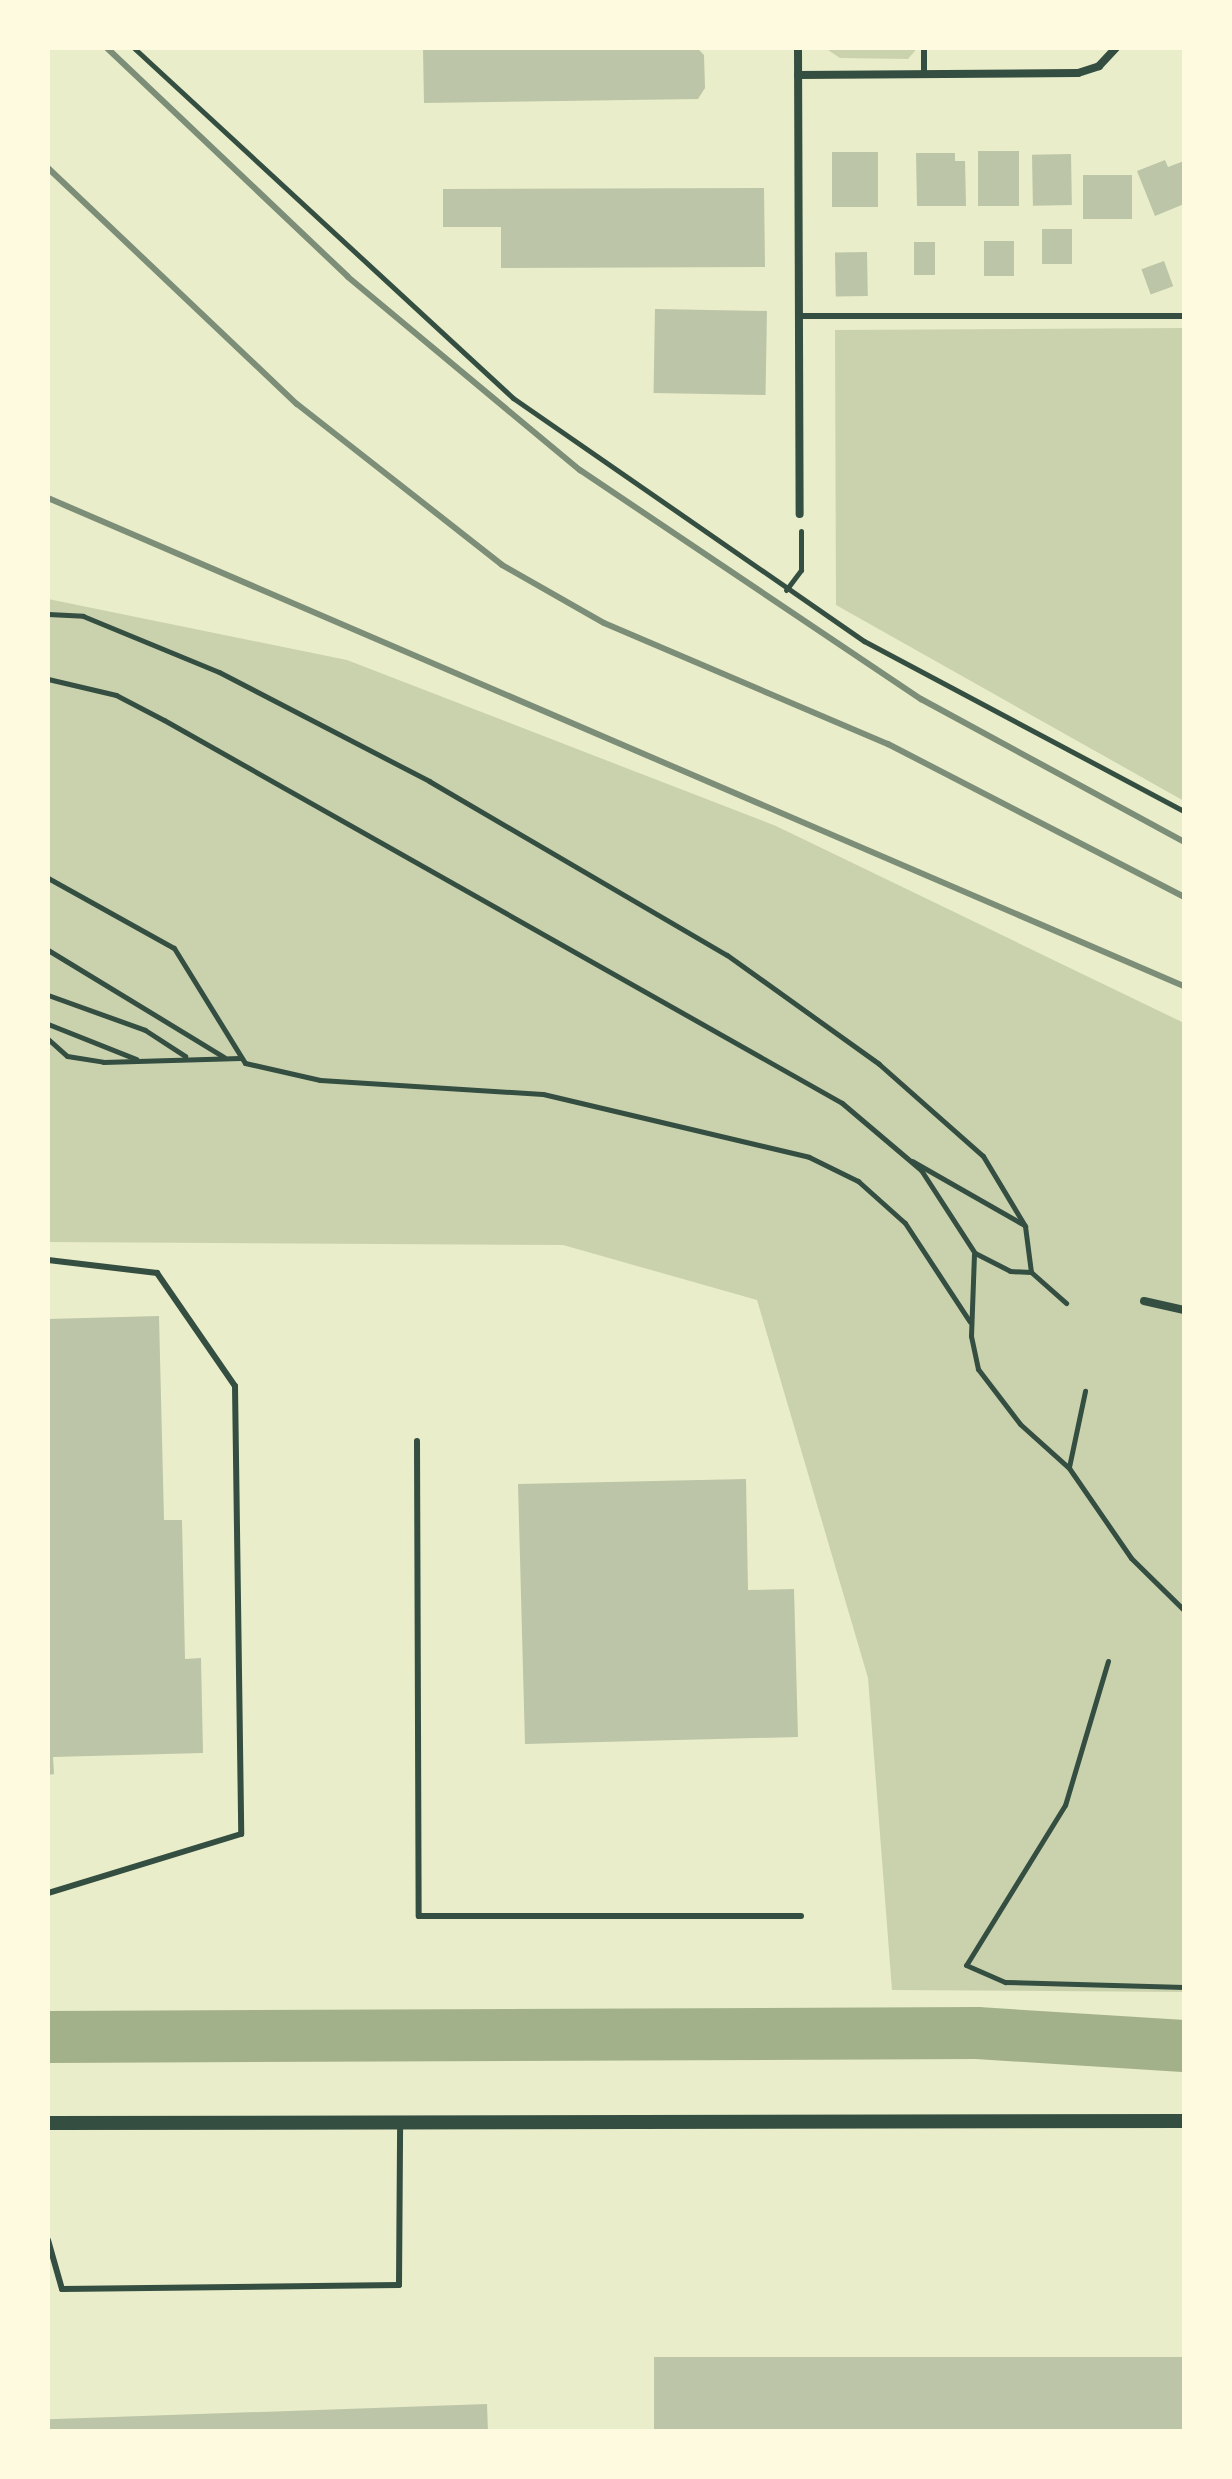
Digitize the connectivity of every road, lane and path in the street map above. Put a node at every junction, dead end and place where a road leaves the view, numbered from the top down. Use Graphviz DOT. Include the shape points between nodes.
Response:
graph roads {
  1 [pos="134,48"];
  2 [pos="798,48"];
  3 [pos="924,48"];
  4 [pos="1116,48"];
  5 [pos="798,75"];
  6 [pos="924,75"];
  7 [pos="800,316"];
  8 [pos="1184,316"];
  9 [pos="800,514"];
  10 [pos="786,590"];
  11 [pos="48,614"];
  12 [pos="48,679"];
  13 [pos="1184,811"];
  14 [pos="48,878"];
  15 [pos="48,950"];
  16 [pos="48,995"];
  17 [pos="48,1024"];
  18 [pos="48,1039"];
  19 [pos="187,1057"];
  20 [pos="224,1057"];
  21 [pos="241,1058"];
  22 [pos="136,1059"];
  23 [pos="909,1160"];
  24 [pos="1025,1226"];
  25 [pos="975,1253"];
  26 [pos="48,1260"];
  27 [pos="1031,1272"];
  28 [pos="1144,1301"];
  29 [pos="1066,1303"];
  30 [pos="1184,1310"];
  31 [pos="970,1322"];
  32 [pos="1085,1391"];
  33 [pos="417,1441"];
  34 [pos="1069,1468"];
  35 [pos="1184,1610"];
  36 [pos="1108,1661"];
  37 [pos="48,1893"];
  38 [pos="801,1916"];
  39 [pos="1184,1987"];
  40 [pos="1184,2121"];
  41 [pos="400,2122"];
  42 [pos="48,2123"];
  43 [pos="48,2240"];
  1 -- 10 [label="path" via="513,398"];
  2 -- 5 [label="street"];
  3 -- 6 [label="lane"];
  4 -- 6 [label="street" via="1099,66 1078,73"];
  5 -- 6 [label="street"];
  5 -- 7 [label="street"];
  7 -- 8 [label="lane"];
  7 -- 9 [label="street"];
  9 -- 10 [label="path" via="801,570"];
  10 -- 13 [label="path" via="864,641"];
  11 -- 24 [label="path" via="83,616 142,636 246,685 727,955 942,1117 983,1156"];
  12 -- 23 [label="path" via="116,695 272,780 842,1103"];
  14 -- 21 [label="path" via="174,948"];
  15 -- 20 [label="path"];
  16 -- 19 [label="path" via="145,1030"];
  17 -- 22 [label="path"];
  18 -- 22 [label="path" via="67,1056"];
  19 -- 20 [label="path"];
  19 -- 22 [label="path"];
  20 -- 21 [label="path"];
  21 -- 31 [label="path" via="261,1071 320,1080 543,1094 809,1157 858,1181 905,1223"];
  23 -- 24 [label="path"];
  23 -- 25 [label="path"];
  24 -- 27 [label="path"];
  25 -- 27 [label="path" via="1010,1271"];
  25 -- 31 [label="path"];
  26 -- 37 [label="lane" via="157,1273 235,1386 241,1834"];
  27 -- 29 [label="path"];
  28 -- 30 [label="street"];
  31 -- 34 [label="path" via="978,1369 1020,1424"];
  32 -- 34 [label="path"];
  33 -- 38 [label="lane" via="419,1916"];
  34 -- 35 [label="path" via="1131,1558"];
  36 -- 39 [label="path" via="1065,1805 966,1965 1005,1982"];
  40 -- 41 [label="street"];
  41 -- 42 [label="street"];
  41 -- 43 [label="lane" via="399,2285 62,2289"];
}
